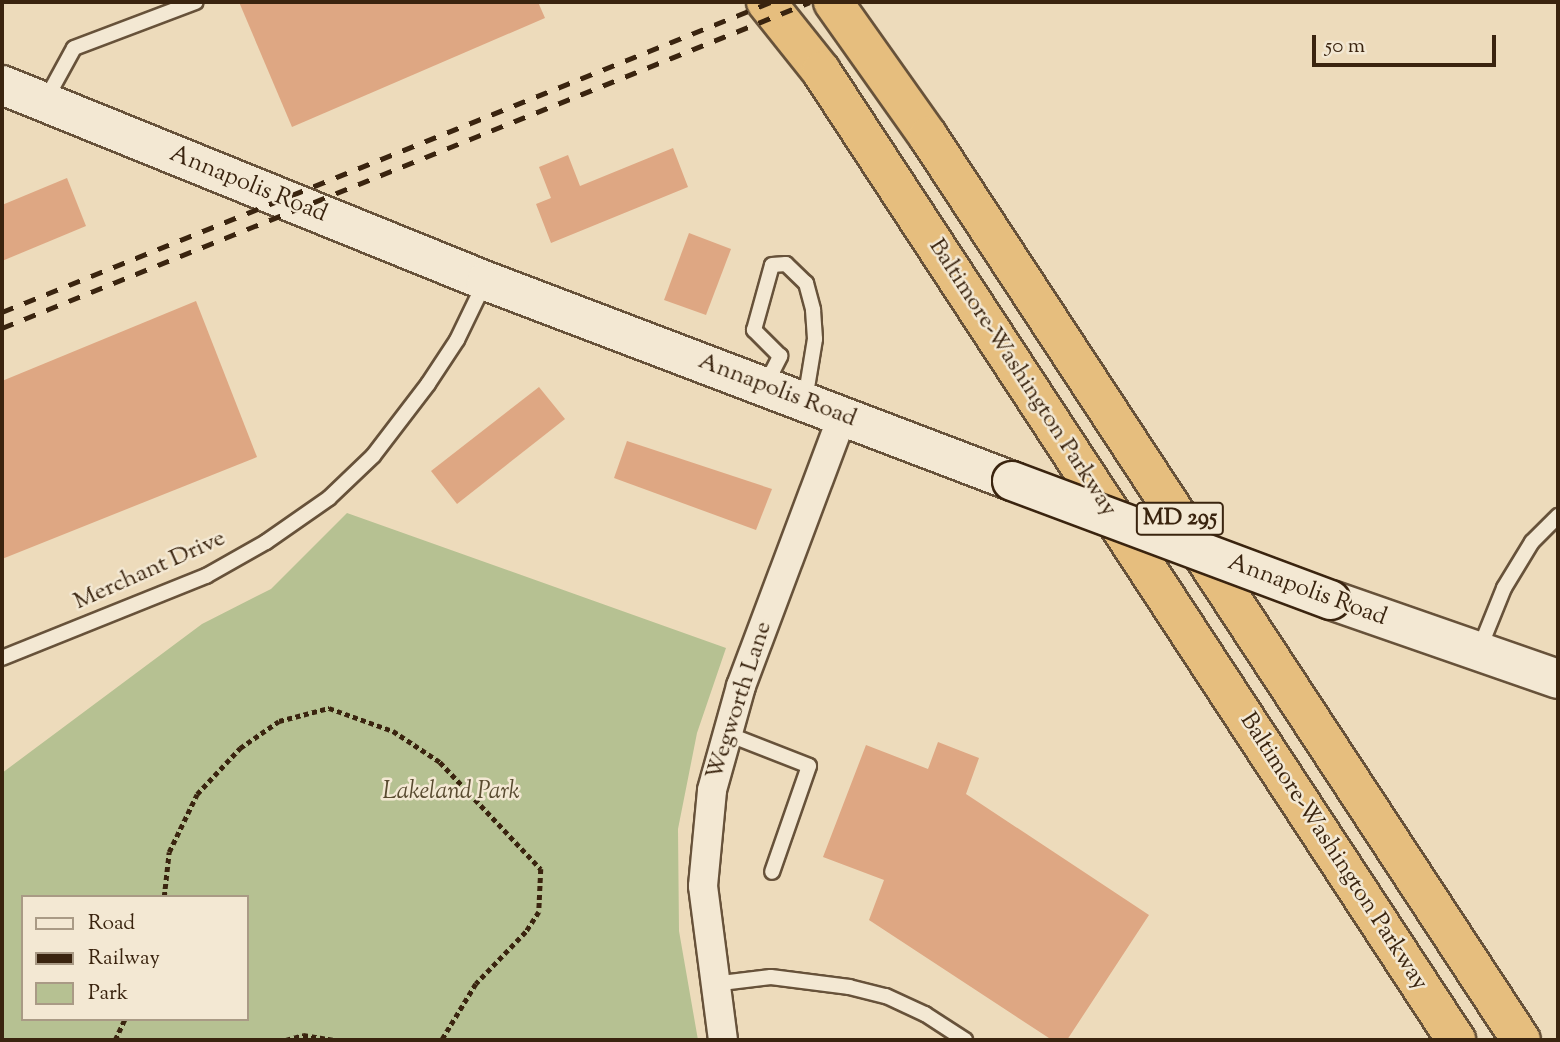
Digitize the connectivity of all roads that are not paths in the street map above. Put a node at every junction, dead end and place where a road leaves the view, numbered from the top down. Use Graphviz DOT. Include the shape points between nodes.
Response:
graph roads {
  1 [pos="196,2"];
  2 [pos="766,2"];
  3 [pos="833,2"];
  4 [pos="2,85"];
  5 [pos="45,103"];
  6 [pos="486,281"];
  7 [pos="765,386"];
  8 [pos="805,401"];
  9 [pos="843,415"];
  10 [pos="1558,516"];
  11 [pos="1479,652"];
  12 [pos="2,658"];
  13 [pos="1558,679"];
  14 [pos="725,733"];
  15 [pos="772,872"];
  16 [pos="713,984"];
  17 [pos="723,1040"];
  18 [pos="965,1040"];
  19 [pos="1456,1040"];
  20 [pos="1521,1040"];
  1 -- 5 [label="lane" via="74,48"];
  2 -- 19 [label="highway, Baltimore-Washington Parkway / MD 295" via="821,71"];
  3 -- 20 [label="highway, MD 295" via="928,136"];
  4 -- 5 [label="main road, Annapolis Road"];
  5 -- 6 [label="main road, Annapolis Road"];
  6 -- 7 [label="main road, Annapolis Road"];
  6 -- 12 [label="lane, Merchant Drive" via="457,341 428,384 373,456 329,498 206,576"];
  7 -- 8 [label="main road, Annapolis Road"];
  7 -- 8 [label="lane" via="780,356 754,330 772,265 786,264 806,284 813,310 815,340"];
  8 -- 9 [label="main road, Annapolis Road"];
  9 -- 11 [label="main road, Annapolis Road, bridge"];
  9 -- 14 [label="street, Wegworth Lane"];
  10 -- 11 [label="lane" via="1532,542 1504,588"];
  11 -- 13 [label="main road, Annapolis Road"];
  14 -- 15 [label="lane" via="809,766"];
  14 -- 16 [label="street, Wegworth Lane" via="712,790 703,886"];
  16 -- 17 [label="street, Wegworth Lane"];
  16 -- 18 [label="lane" via="771,977 849,987 886,996"];
}
